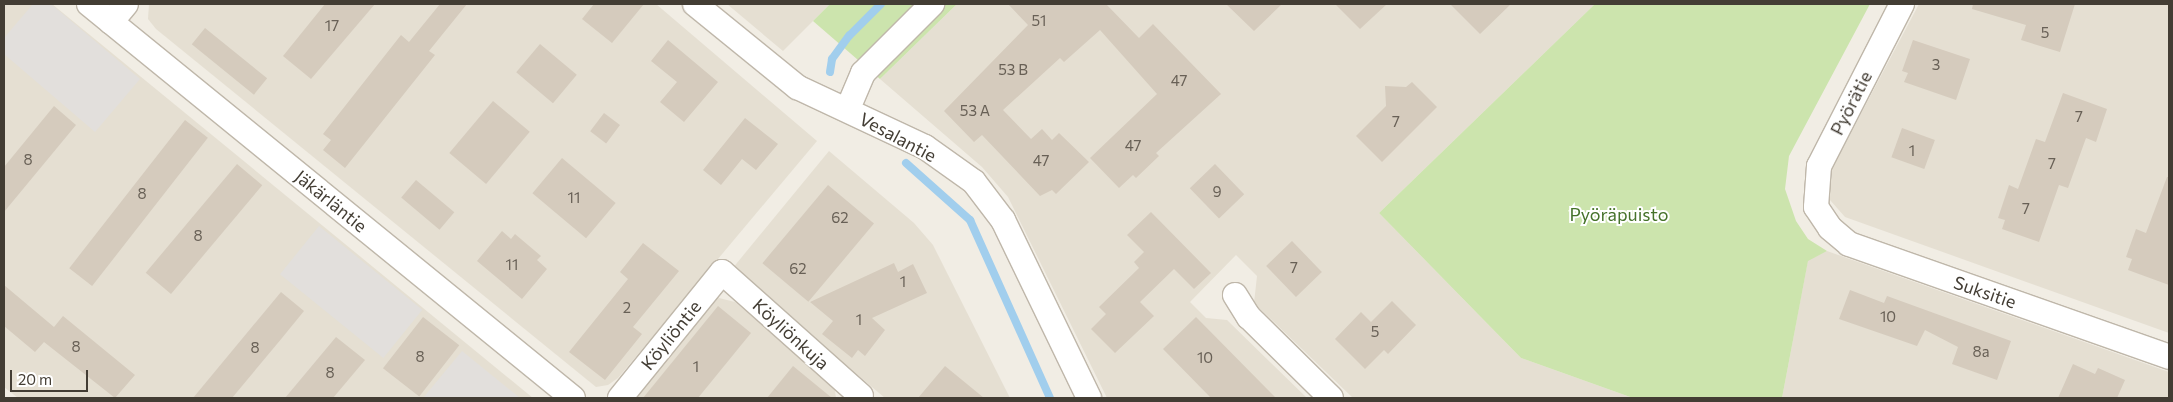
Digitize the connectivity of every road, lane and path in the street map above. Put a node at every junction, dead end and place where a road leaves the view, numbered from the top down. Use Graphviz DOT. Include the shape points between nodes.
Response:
graph roads {
  1 [pos="89,4"];
  2 [pos="126,4"];
  3 [pos="696,4"];
  4 [pos="932,4"];
  5 [pos="1902,4"];
  6 [pos="111,22"];
  7 [pos="852,99"];
  8 [pos="1816,207"];
  9 [pos="722,272"];
  10 [pos="1235,295"];
  11 [pos="2169,357"];
  12 [pos="861,396"];
  13 [pos="573,398"];
  14 [pos="620,398"];
  15 [pos="1088,398"];
  16 [pos="1331,398"];
  1 -- 6 [label="street, Jäkärläntie"];
  2 -- 6 [label="street"];
  3 -- 15 [label="street, Vesalantie" via="797,87 925,147 974,182 1003,220"];
  4 -- 7 [label="street" via="863,74"];
  5 -- 8 [label="street, Pyörätie" via="1819,166"];
  6 -- 13 [label="street, Jäkärläntie"];
  8 -- 11 [label="street, Suksitie" via="1830,228 1849,244"];
  9 -- 12 [label="street, Köyliönkuja"];
  9 -- 14 [label="street, Köyliöntie"];
  10 -- 16 [label="street" via="1249,318"];
}
